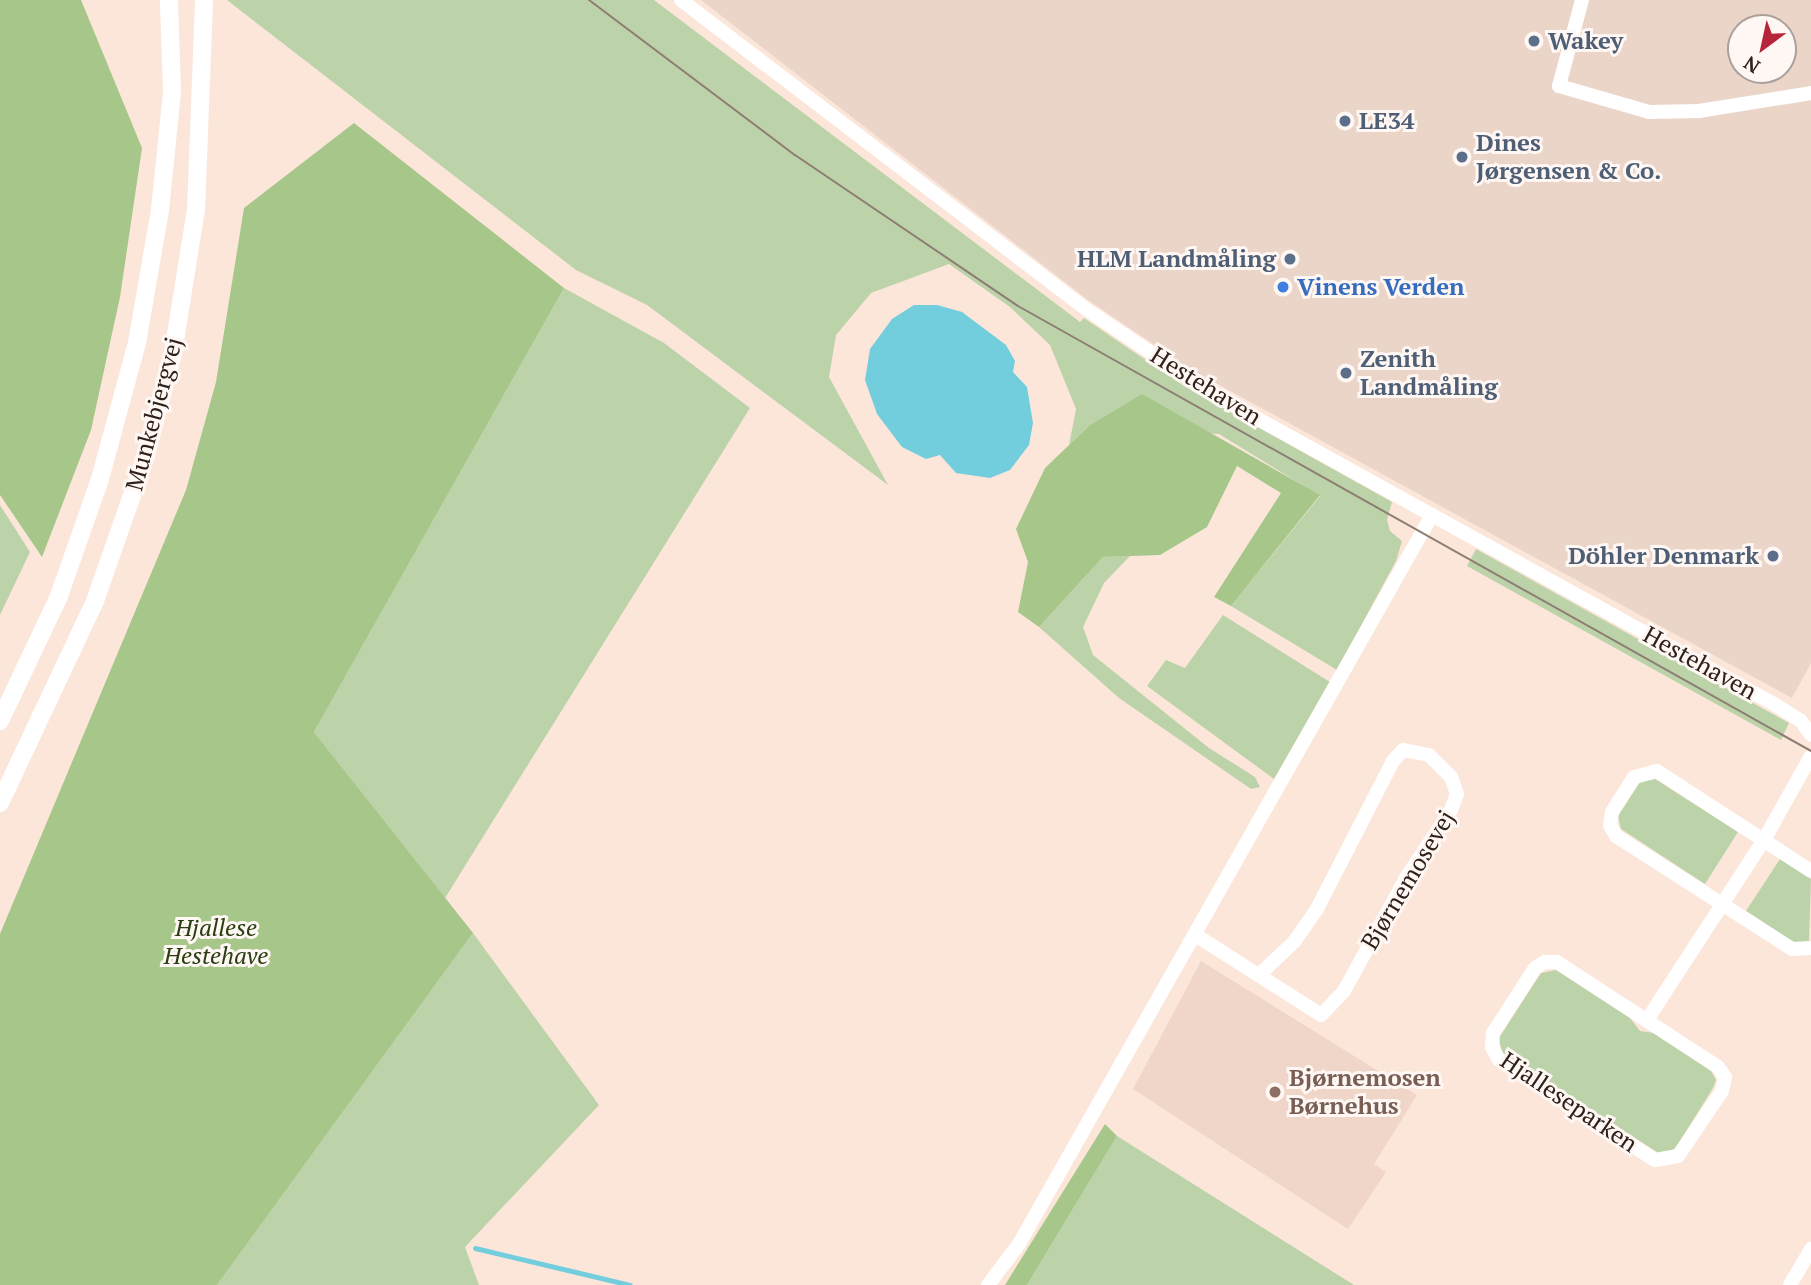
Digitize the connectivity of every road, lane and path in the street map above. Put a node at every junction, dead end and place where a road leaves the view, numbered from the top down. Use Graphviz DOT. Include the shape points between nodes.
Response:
graph roads {
  1 [pos="169,0"];
  2 [pos="204,0"];
  3 [pos="681,0"];
  4 [pos="1582,0"];
  5 [pos="1811,93"];
  6 [pos="1432,515"];
  7 [pos="0,721"];
  8 [pos="1811,735"];
  9 [pos="1811,756"];
  10 [pos="0,803"];
  11 [pos="1764,840"];
  12 [pos="1811,870"];
  13 [pos="1722,904"];
  14 [pos="1197,936"];
  15 [pos="1811,948"];
  16 [pos="1259,975"];
  17 [pos="1647,1020"];
  18 [pos="1811,1249"];
  19 [pos="988,1285"];
  20 [pos="1790,1285"];
  1 -- 7 [label="street, Munkebjergvej" via="172,92 160,210 137,343 100,480 59,596"];
  2 -- 10 [label="street, Munkebjergvej" via="196,210 173,353 146,455 95,601"];
  3 -- 6 [label="street, Hestehaven" via="1086,309 1211,393"];
  4 -- 5 [label="street" via="1559,86 1649,112 1699,111"];
  6 -- 8 [label="street, Hestehaven" via="1774,704 1801,721"];
  6 -- 14 [label="street"];
  9 -- 11 [label="street"];
  11 -- 12 [label="street"];
  11 -- 13 [label="street"];
  11 -- 13 [label="street" via="1657,771 1634,777 1612,812 1610,825 1616,836"];
  13 -- 15 [label="street" via="1792,949"];
  13 -- 17 [label="street"];
  14 -- 16 [label="street, Bjørnemosevej"];
  14 -- 19 [label="street" via="1019,1244"];
  16 -- 16 [label="street, Bjørnemosevej" via="1321,1015 1345,991 1457,794 1451,777 1429,755 1404,750 1393,761 1317,909 1295,942"];
  17 -- 17 [label="street, Hjalleseparken" via="1718,1067 1725,1077 1722,1091 1678,1156 1668,1161 1655,1160 1511,1067 1492,1047 1493,1033 1535,968 1545,962 1558,962"];
  18 -- 20 [label="street"];
}
